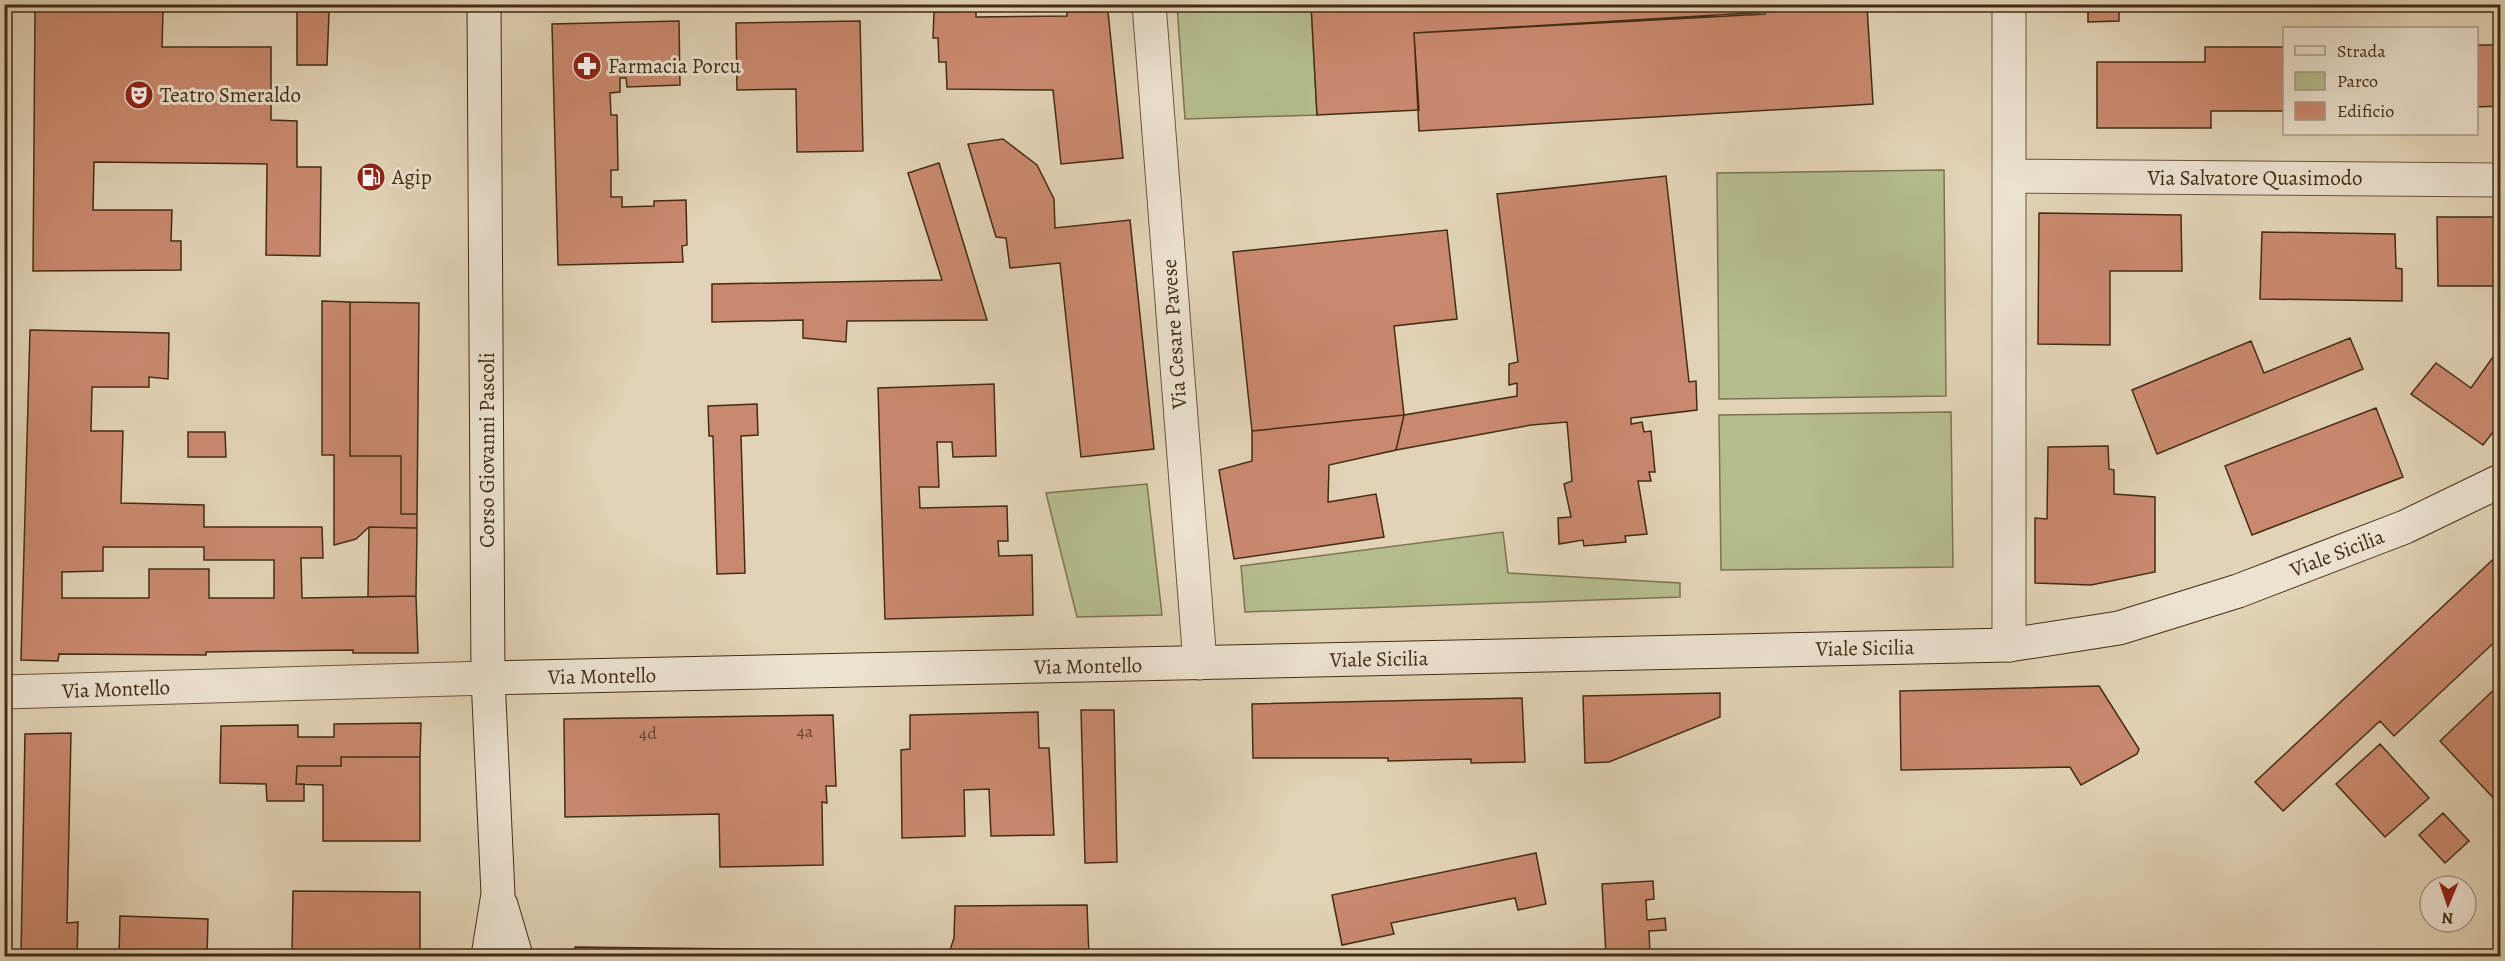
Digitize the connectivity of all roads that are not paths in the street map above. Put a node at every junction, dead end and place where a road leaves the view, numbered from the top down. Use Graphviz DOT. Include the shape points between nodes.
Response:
graph roads {
  1 [pos="484,4"];
  2 [pos="1149,4"];
  3 [pos="2009,4"];
  4 [pos="2009,176"];
  5 [pos="2500,180"];
  6 [pos="2500,481"];
  7 [pos="2009,645"];
  8 [pos="1200,663"];
  9 [pos="488,678"];
  10 [pos="4,692"];
  11 [pos="498,894"];
  12 [pos="488,957"];
  13 [pos="516,957"];
  1 -- 9 [label="main road, Corso Giovanni Pascoli"];
  2 -- 8 [label="main road, Via Cesare Pavese"];
  3 -- 4 [label="main road"];
  4 -- 5 [label="main road, Via Salvatore Quasimodo"];
  4 -- 7 [label="main road"];
  6 -- 7 [label="main road, Viale Sicilia" via="2405,527 2238,591 2119,628"];
  7 -- 8 [label="main road, Viale Sicilia"];
  8 -- 9 [label="main road, Via Montello"];
  9 -- 10 [label="main road, Via Montello"];
  9 -- 11 [label="main road, Corso Giovanni Pascoli"];
  11 -- 12 [label="main road, Corso Giovanni Pascoli"];
  11 -- 13 [label="main road, Corso Giovanni Pascoli"];
}
